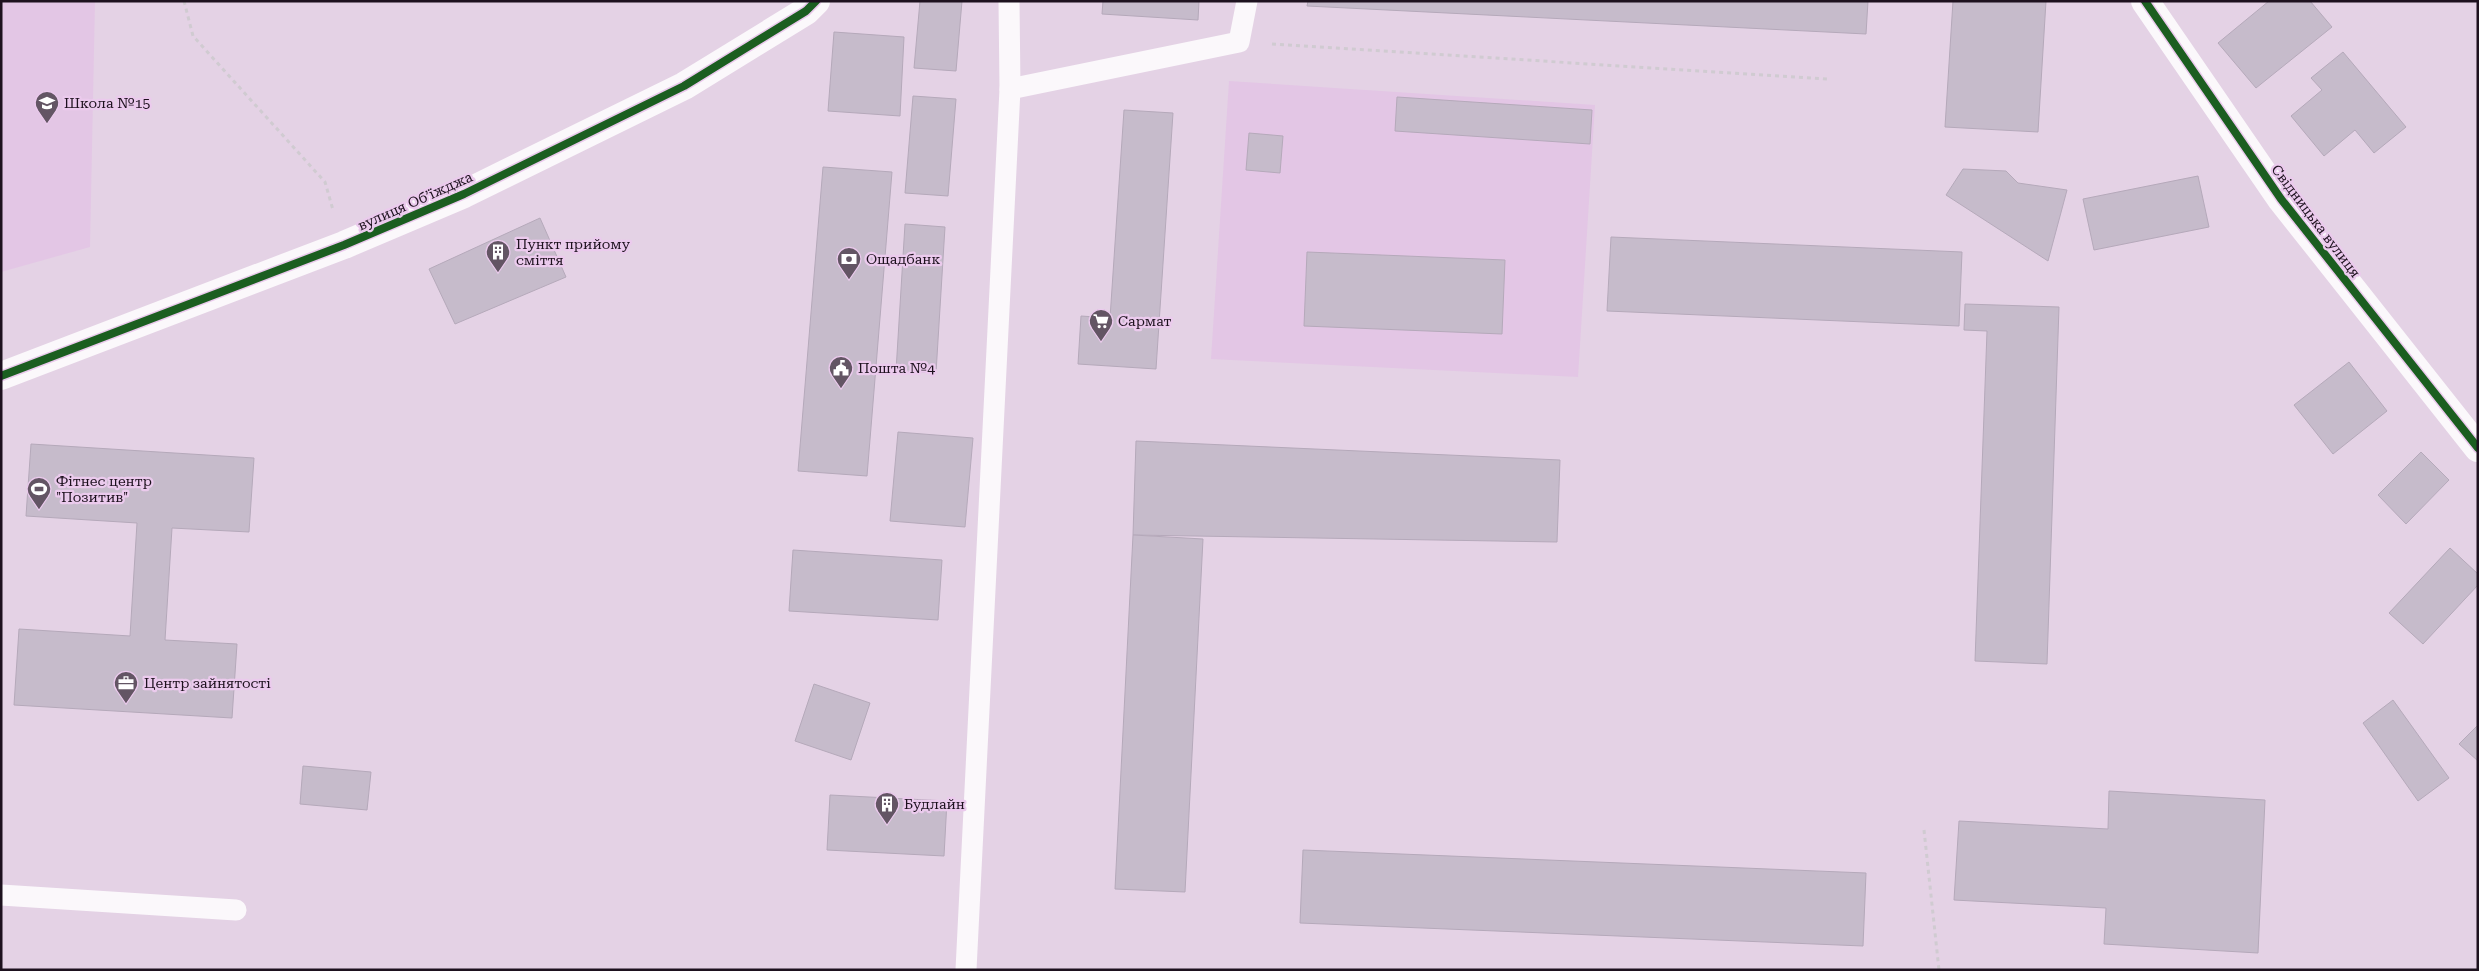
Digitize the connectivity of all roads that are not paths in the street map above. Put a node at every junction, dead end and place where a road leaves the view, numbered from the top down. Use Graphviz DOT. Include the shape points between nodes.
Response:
graph roads {
  1 [pos="816,1"];
  2 [pos="1009,1"];
  3 [pos="1247,1"];
  4 [pos="2145,1"];
  5 [pos="1010,89"];
  6 [pos="1,376"];
  7 [pos="2478,448"];
  8 [pos="1,895"];
  9 [pos="236,910"];
  10 [pos="966,970"];
  1 -- 6 [label="street, вулиця Обʼїжджа" via="806,11 684,86 464,194 344,245"];
  2 -- 5 [label="lane"];
  3 -- 5 [label="lane" via="1239,42"];
  4 -- 7 [label="street, Свідницька вулиця" via="2281,199"];
  5 -- 10 [label="lane"];
  8 -- 9 [label="lane"];
}
